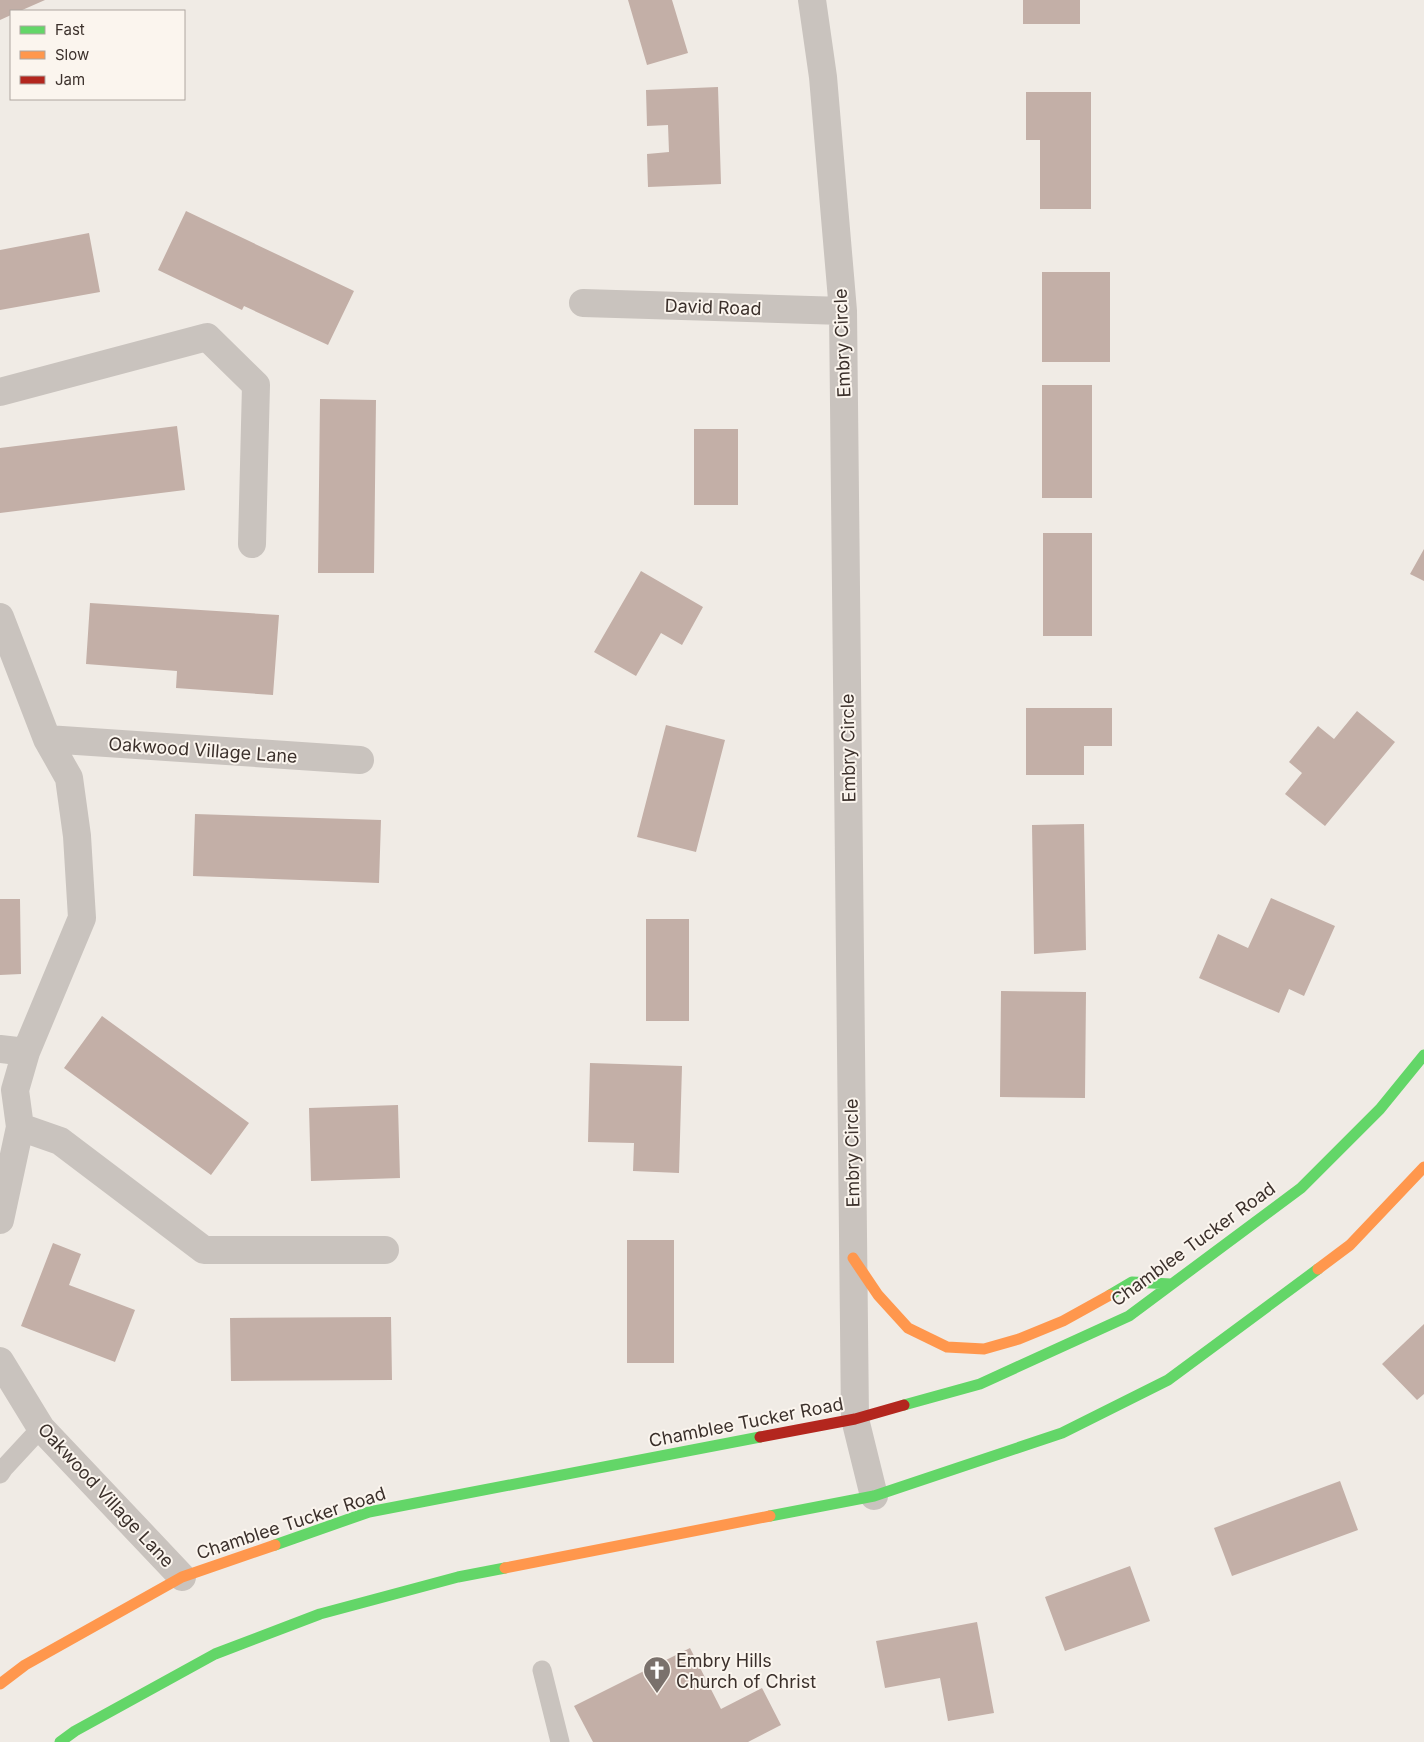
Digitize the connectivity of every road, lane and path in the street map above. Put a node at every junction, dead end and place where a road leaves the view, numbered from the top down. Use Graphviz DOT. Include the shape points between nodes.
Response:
graph roads {
  1 [pos="812,0"];
  2 [pos="583,303"];
  3 [pos="843,311"];
  4 [pos="0,392"];
  5 [pos="252,544"];
  6 [pos="0,617"];
  7 [pos="5,644"];
  8 [pos="47,739"];
  9 [pos="360,760"];
  10 [pos="13,1050"];
  11 [pos="1424,1055"];
  12 [pos="20,1127"];
  13 [pos="1424,1167"];
  14 [pos="0,1220"];
  15 [pos="385,1250"];
  16 [pos="853,1258"];
  17 [pos="1171,1284"];
  18 [pos="0,1361"];
  19 [pos="855,1418"];
  20 [pos="41,1428"];
  21 [pos="0,1474"];
  22 [pos="874,1496"];
  23 [pos="182,1577"];
  24 [pos="542,1670"];
  25 [pos="0,1684"];
  26 [pos="60,1742"];
  27 [pos="560,1742"];
  1 -- 3 [label="street, Embry Circle"];
  2 -- 3 [label="street, David Road"];
  3 -- 16 [label="street, Embry Circle"];
  4 -- 5 [label="street" via="207,337 256,385"];
  6 -- 7 [label="street"];
  7 -- 8 [label="street"];
  8 -- 9 [label="street, Oakwood Village Lane"];
  8 -- 10 [label="street" via="69,778 77,836 82,918"];
  10 -- 12 [label="street"];
  11 -- 17 [label="main road, Chamblee Tucker Road" via="1380,1109 1300,1188"];
  12 -- 14 [label="street"];
  12 -- 15 [label="street" via="60,1141 204,1250"];
  13 -- 22 [label="main road" via="1350,1245 1168,1380 1062,1434"];
  16 -- 17 [label="main road" via="878,1295 908,1328 947,1346 984,1349 1063,1321 1132,1282"];
  16 -- 19 [label="street, Embry Circle"];
  17 -- 19 [label="main road, Chamblee Tucker Road" via="1129,1316 980,1384"];
  18 -- 20 [label="street, Oakwood Village Lane"];
  19 -- 22 [label="street, Embry Circle"];
  19 -- 23 [label="main road, Chamblee Tucker Road" via="369,1512"];
  20 -- 21 [label="lane"];
  20 -- 23 [label="street, Oakwood Village Lane"];
  22 -- 26 [label="main road" via="458,1577 320,1614 215,1654"];
  23 -- 25 [label="main road, Chamblee Tucker Road" via="25,1665"];
  24 -- 27 [label="lane"];
}
